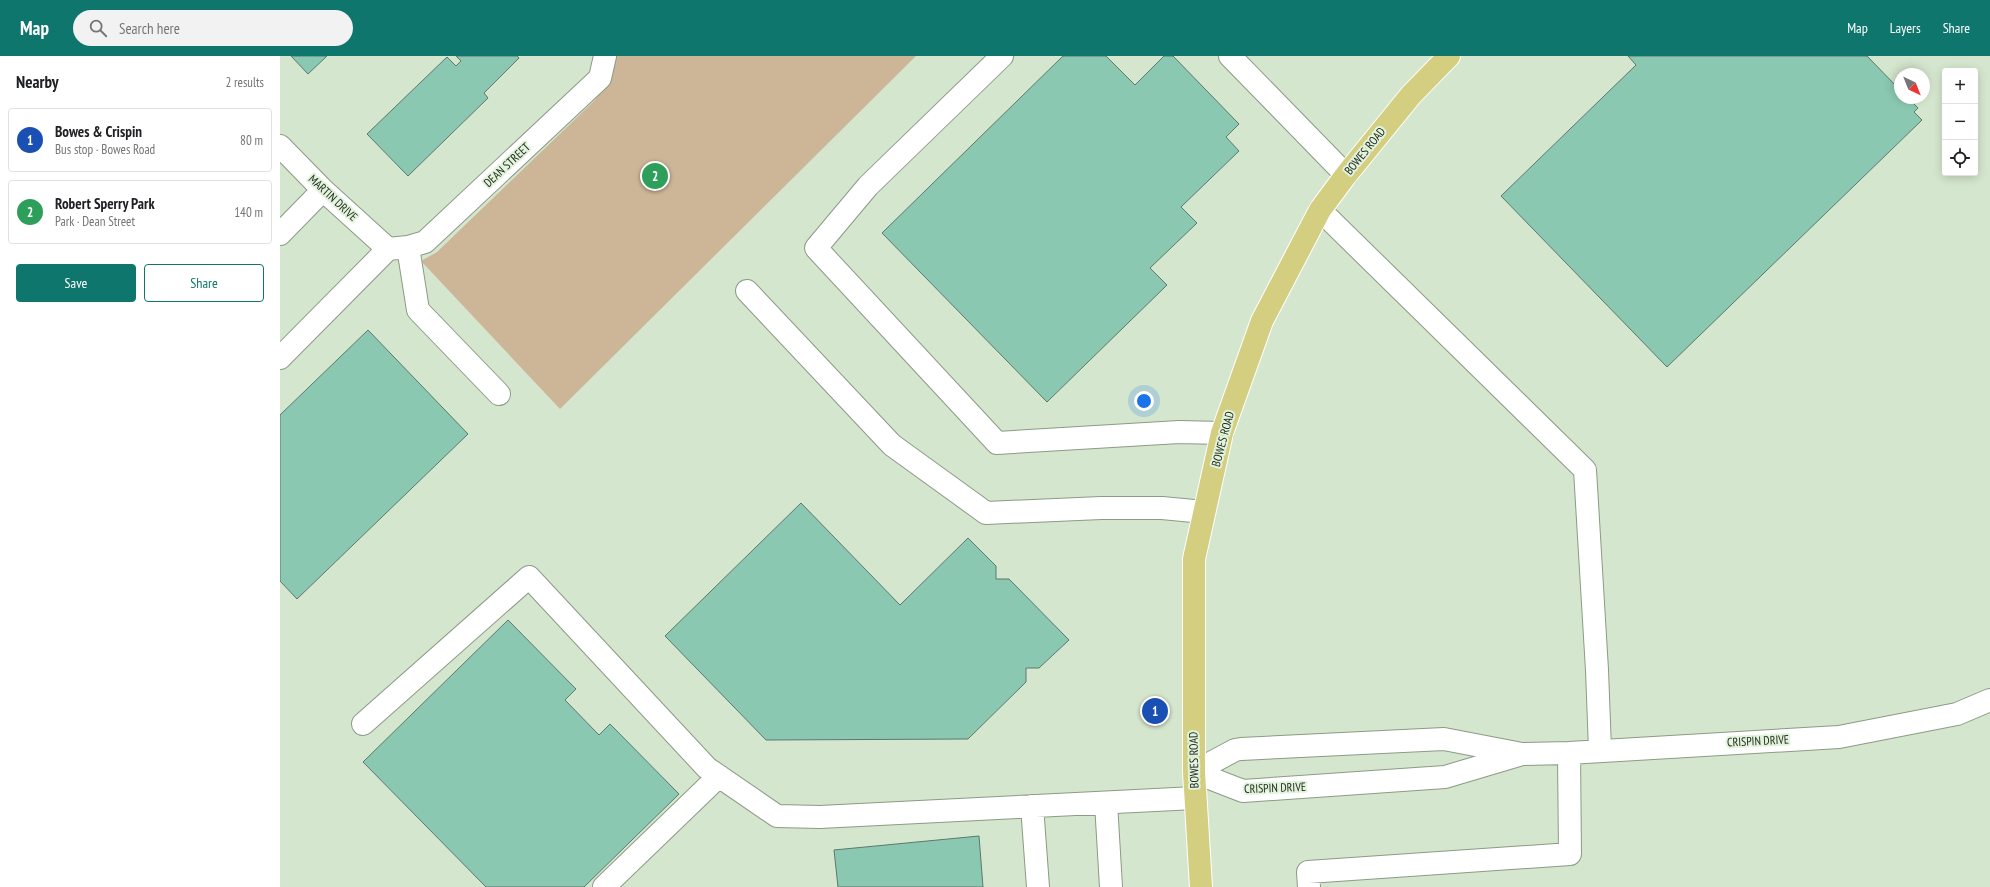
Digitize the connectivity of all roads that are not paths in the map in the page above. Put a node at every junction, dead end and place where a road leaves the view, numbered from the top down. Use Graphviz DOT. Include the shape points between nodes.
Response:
graph roads {
  1 [pos="605,56"];
  2 [pos="1002,56"];
  3 [pos="1230,56"];
  4 [pos="1449,56"];
  5 [pos="280,146"];
  6 [pos="1346,175"];
  7 [pos="323,190"];
  8 [pos="1320,210"];
  9 [pos="280,234"];
  10 [pos="398,248"];
  11 [pos="747,291"];
  12 [pos="280,358"];
  13 [pos="499,394"];
  14 [pos="1222,433"];
  15 [pos="1204,512"];
  16 [pos="1990,700"];
  17 [pos="363,724"];
  18 [pos="1600,750"];
  19 [pos="1569,753"];
  20 [pos="1522,754"];
  21 [pos="1194,772"];
  22 [pos="718,776"];
  23 [pos="1195,798"];
  24 [pos="1106,802"];
  25 [pos="1032,806"];
  26 [pos="604,887"];
  27 [pos="1038,887"];
  28 [pos="1111,887"];
  29 [pos="1201,887"];
  30 [pos="1309,887"];
  1 -- 10 [label="street, DEAN STREET" via="600,78 425,242"];
  2 -- 14 [label="street" via="868,186 816,248 997,443 1179,432"];
  3 -- 6 [label="street"];
  4 -- 6 [label="main road, BOWES ROAD" via="1411,95"];
  5 -- 7 [label="street, MARTIN DRIVE"];
  6 -- 8 [label="main road, BOWES ROAD"];
  7 -- 9 [label="street"];
  7 -- 10 [label="street, MARTIN DRIVE"];
  8 -- 14 [label="main road, BOWES ROAD" via="1262,320"];
  8 -- 18 [label="street" via="1585,470"];
  10 -- 12 [label="street"];
  10 -- 13 [label="street" via="418,310"];
  11 -- 15 [label="street" via="892,445 986,513 1101,508 1162,508"];
  14 -- 15 [label="main road, BOWES ROAD"];
  15 -- 21 [label="main road, BOWES ROAD" via="1194,559"];
  16 -- 18 [label="street, CRISPIN DRIVE" via="1957,714 1839,737"];
  17 -- 22 [label="street" via="528,577 707,768"];
  18 -- 19 [label="street, CRISPIN DRIVE"];
  19 -- 20 [label="street, CRISPIN DRIVE"];
  19 -- 30 [label="street" via="1570,854 1308,872"];
  20 -- 21 [label="street, CRISPIN DRIVE" via="1444,739 1241,749"];
  20 -- 21 [label="street, CRISPIN DRIVE" via="1445,777 1243,792"];
  21 -- 23 [label="main road, BOWES ROAD"];
  22 -- 25 [label="street" via="777,816 820,817"];
  22 -- 26 [label="street"];
  23 -- 24 [label="street"];
  23 -- 29 [label="main road, BOWES ROAD"];
  24 -- 25 [label="street"];
  24 -- 28 [label="street"];
  25 -- 27 [label="street"];
}
